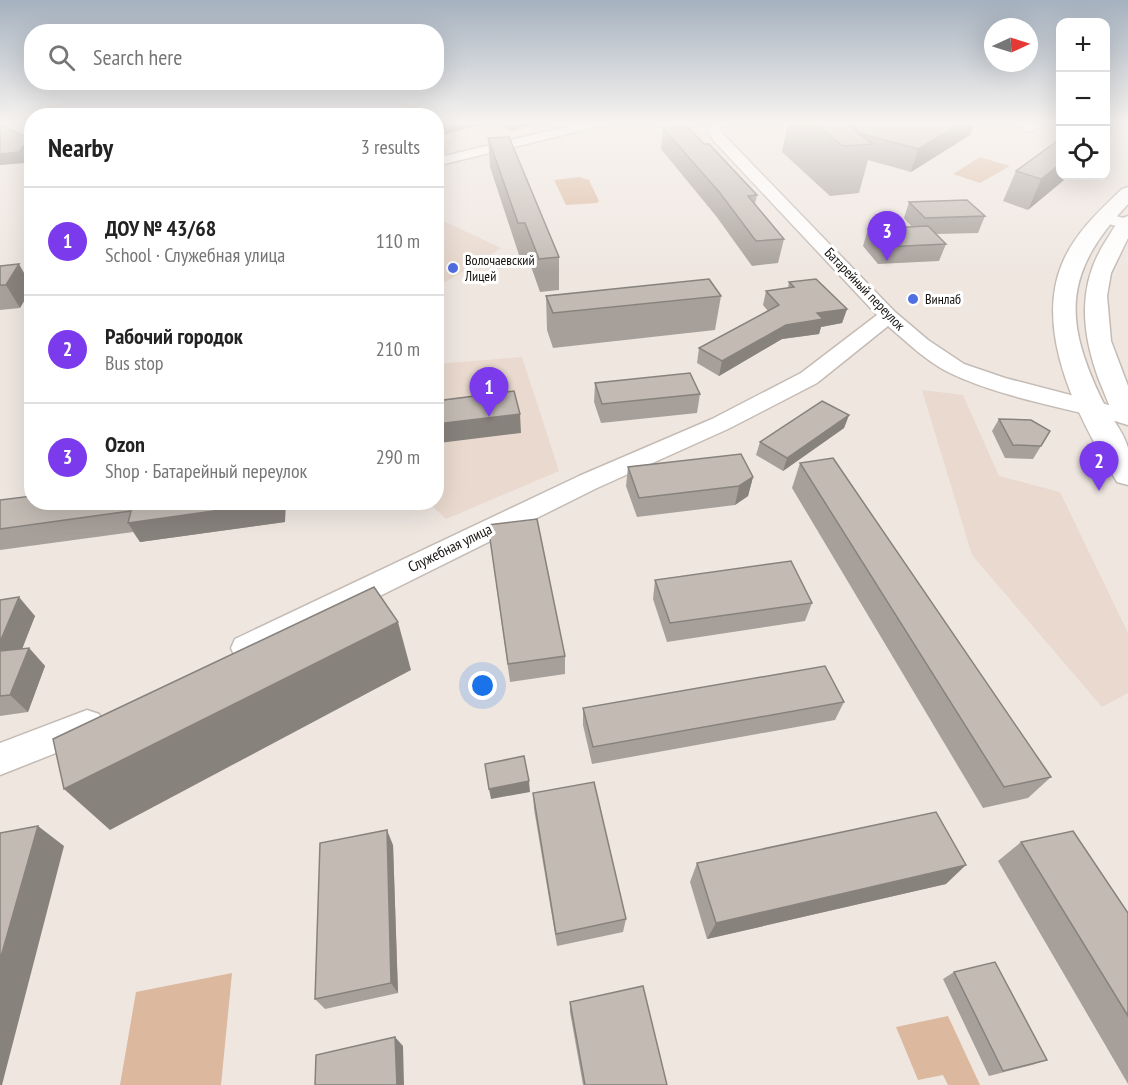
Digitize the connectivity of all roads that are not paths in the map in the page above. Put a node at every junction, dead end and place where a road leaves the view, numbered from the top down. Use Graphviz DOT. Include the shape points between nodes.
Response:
graph roads {
  1 [pos="753,173"];
  2 [pos="1128,193"];
  3 [pos="1121,222"];
  4 [pos="888,316"];
  5 [pos="1093,408"];
  6 [pos="1128,416"];
  7 [pos="1128,475"];
  8 [pos="223,659"];
  9 [pos="106,717"];
  10 [pos="0,759"];
  1 -- 4 [label="street, Батарейный переулок"];
  2 -- 3 [label="main road"];
  3 -- 5 [label="main road" via="1075,260 1065,286 1062,322 1070,362"];
  3 -- 6 [label="main road" via="1094,292 1095,327 1105,365"];
  4 -- 5 [label="street, Батарейный переулок" via="957,368 997,383"];
  4 -- 8 [label="street, Служебная улица" via="809,378 730,419 578,487"];
  5 -- 6 [label="street, Батарейный переулок"];
  5 -- 7 [label="main road"];
  9 -- 10 [label="street"];
}
